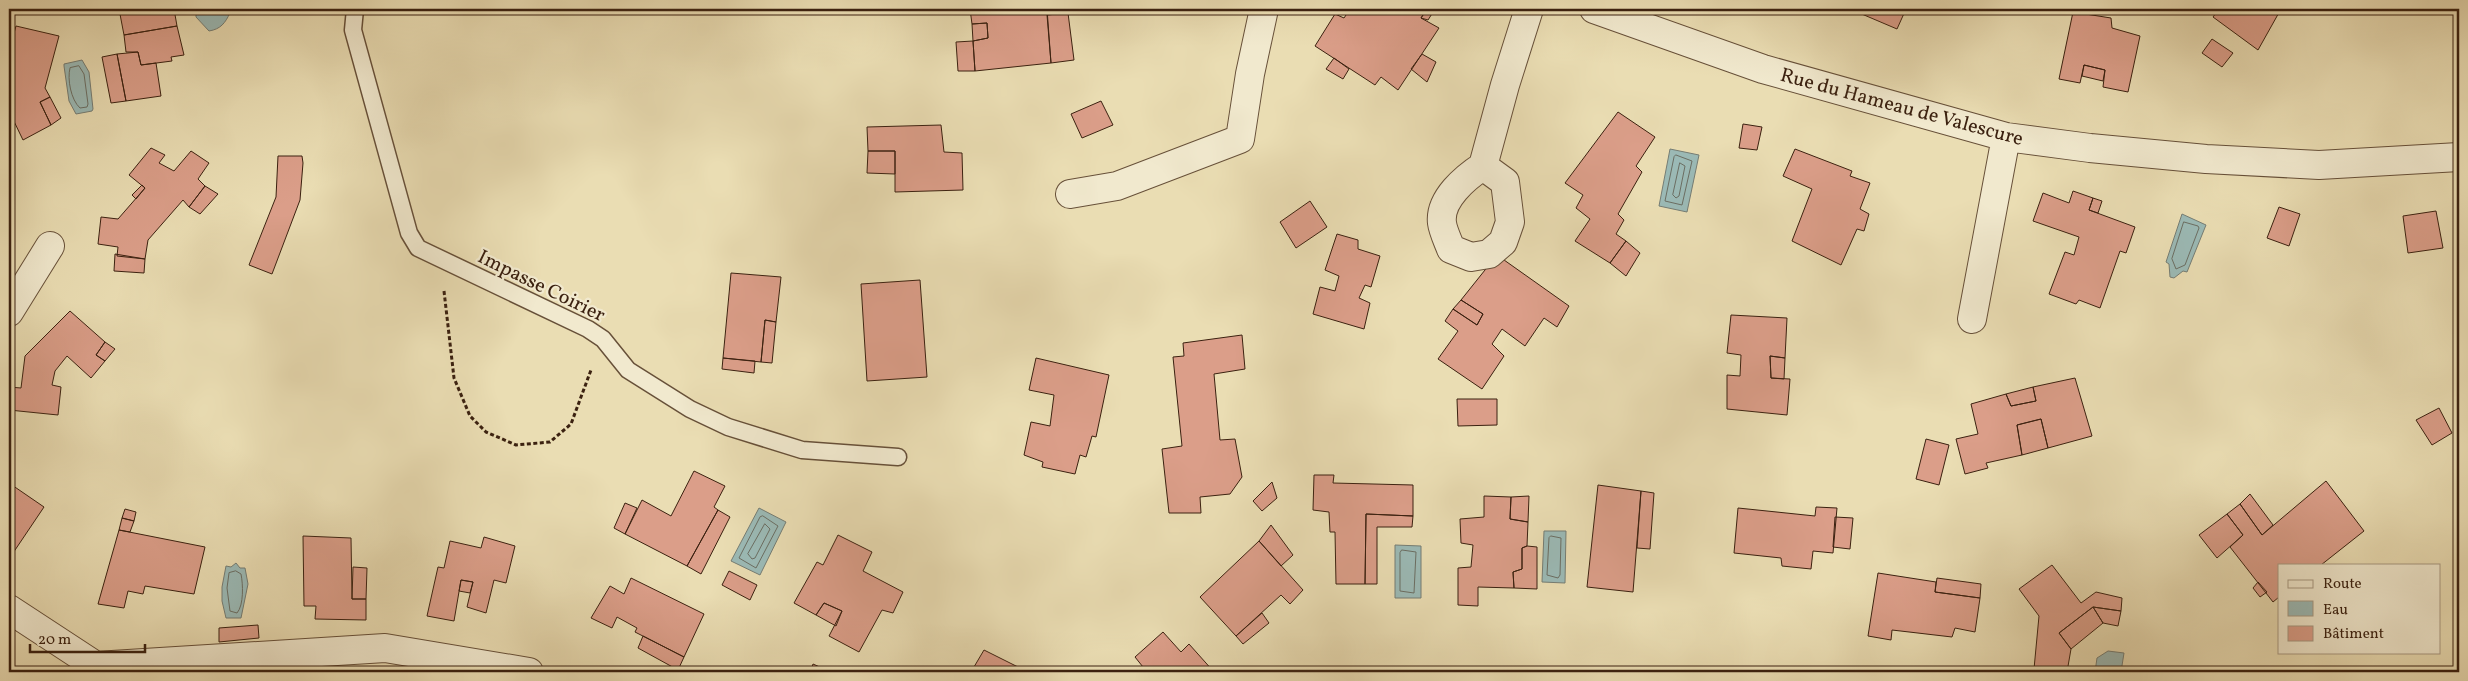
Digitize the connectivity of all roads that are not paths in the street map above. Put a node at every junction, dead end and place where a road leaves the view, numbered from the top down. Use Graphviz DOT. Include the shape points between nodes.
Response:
graph roads {
  1 [pos="355,9"];
  2 [pos="1264,9"];
  3 [pos="1529,9"];
  4 [pos="1594,9"];
  5 [pos="2006,137"];
  6 [pos="2459,157"];
  7 [pos="1484,166"];
  8 [pos="1070,194"];
  9 [pos="50,246"];
  10 [pos="9,312"];
  11 [pos="1972,319"];
  12 [pos="898,457"];
  13 [pos="9,609"];
  14 [pos="94,669"];
  15 [pos="529,672"];
  1 -- 12 [label="lane, Impasse Coirier" via="353,30 408,233 418,248 588,329 603,339 628,370 690,409 728,427 802,450"];
  2 -- 8 [label="street" via="1240,140 1117,186"];
  3 -- 7 [label="street"];
  4 -- 5 [label="street, Rue du Hameau de Valescure" via="1763,69"];
  5 -- 6 [label="street, Rue du Hameau de Valescure" via="2206,159 2319,165"];
  5 -- 11 [label="street"];
  9 -- 10 [label="street"];
  13 -- 14 [label="street"];
  14 -- 15 [label="street" via="385,648"];
}
